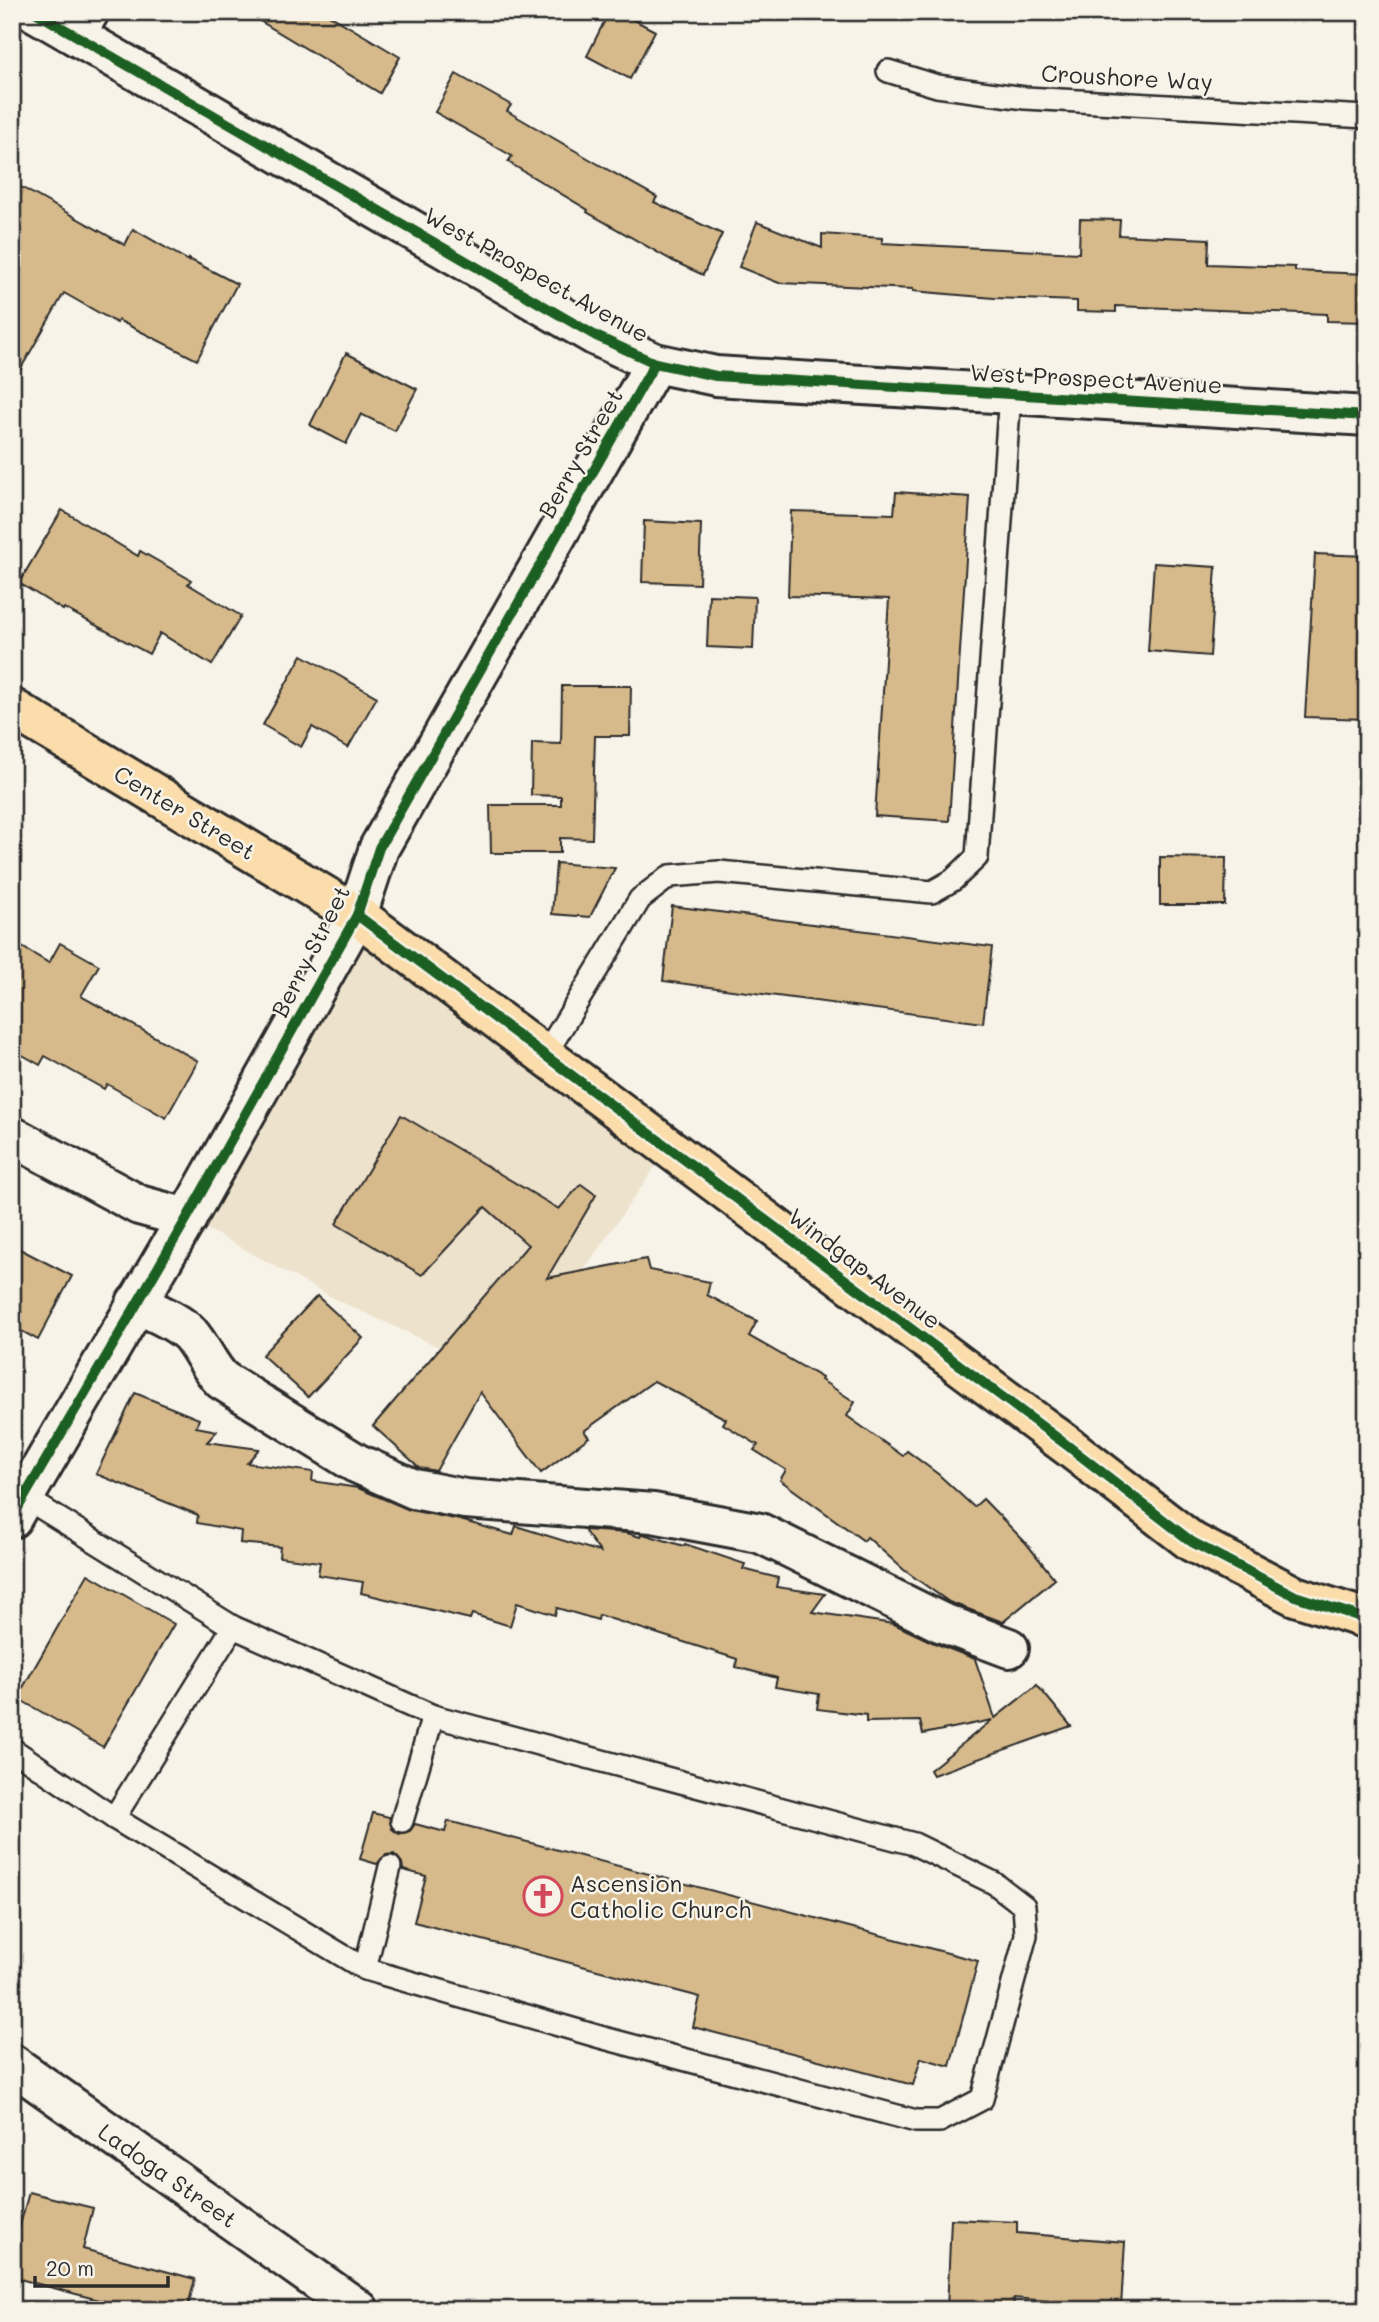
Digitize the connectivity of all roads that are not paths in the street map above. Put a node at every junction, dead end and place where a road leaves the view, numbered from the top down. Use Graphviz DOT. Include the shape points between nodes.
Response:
graph roads {
  1 [pos="35,12"];
  2 [pos="82,23"];
  3 [pos="888,71"];
  4 [pos="1367,117"];
  5 [pos="655,363"];
  6 [pos="1010,394"];
  7 [pos="1367,416"];
  8 [pos="12,708"];
  9 [pos="357,915"];
  10 [pos="545,1055"];
  11 [pos="12,1136"];
  12 [pos="187,1218"];
  13 [pos="135,1303"];
  14 [pos="18,1507"];
  15 [pos="1367,1619"];
  16 [pos="233,1627"];
  17 [pos="1009,1648"];
  18 [pos="432,1716"];
  19 [pos="12,1748"];
  20 [pos="114,1818"];
  21 [pos="402,1821"];
  22 [pos="390,1867"];
  23 [pos="365,1969"];
  24 [pos="12,2064"];
  25 [pos="359,2310"];
  1 -- 2 [label="street, West Prospect Avenue"];
  2 -- 5 [label="street, West Prospect Avenue" via="596,336"];
  3 -- 4 [label="lane, Croushore Way" via="937,86 1025,98"];
  5 -- 6 [label="street, West Prospect Avenue" via="716,376"];
  5 -- 9 [label="street, Berry Street" via="379,848"];
  6 -- 7 [label="street, West Prospect Avenue"];
  6 -- 10 [label="lane" via="977,858 932,892 719,872 670,876 640,899"];
  8 -- 9 [label="main road, Center Street"];
  9 -- 10 [label="main road, Windgap Avenue"];
  9 -- 12 [label="street, Berry Street"];
  10 -- 15 [label="main road, Windgap Avenue" via="1192,1542 1295,1596"];
  11 -- 12 [label="street" via="139,1205"];
  12 -- 13 [label="street, Berry Street"];
  13 -- 14 [label="street, Berry Street"];
  13 -- 17 [label="street" via="182,1327 222,1380 356,1463 414,1489 465,1499 653,1513 760,1533 940,1622"];
  14 -- 16 [label="lane"];
  16 -- 18 [label="lane"];
  16 -- 20 [label="lane"];
  18 -- 21 [label="lane"];
  18 -- 23 [label="lane" via="914,1844 994,1883 1024,1906 1026,1935 982,2099 940,2121 916,2121"];
  19 -- 20 [label="lane"];
  20 -- 23 [label="lane"];
  22 -- 23 [label="lane"];
  24 -- 25 [label="street, Ladoga Street"];
}
